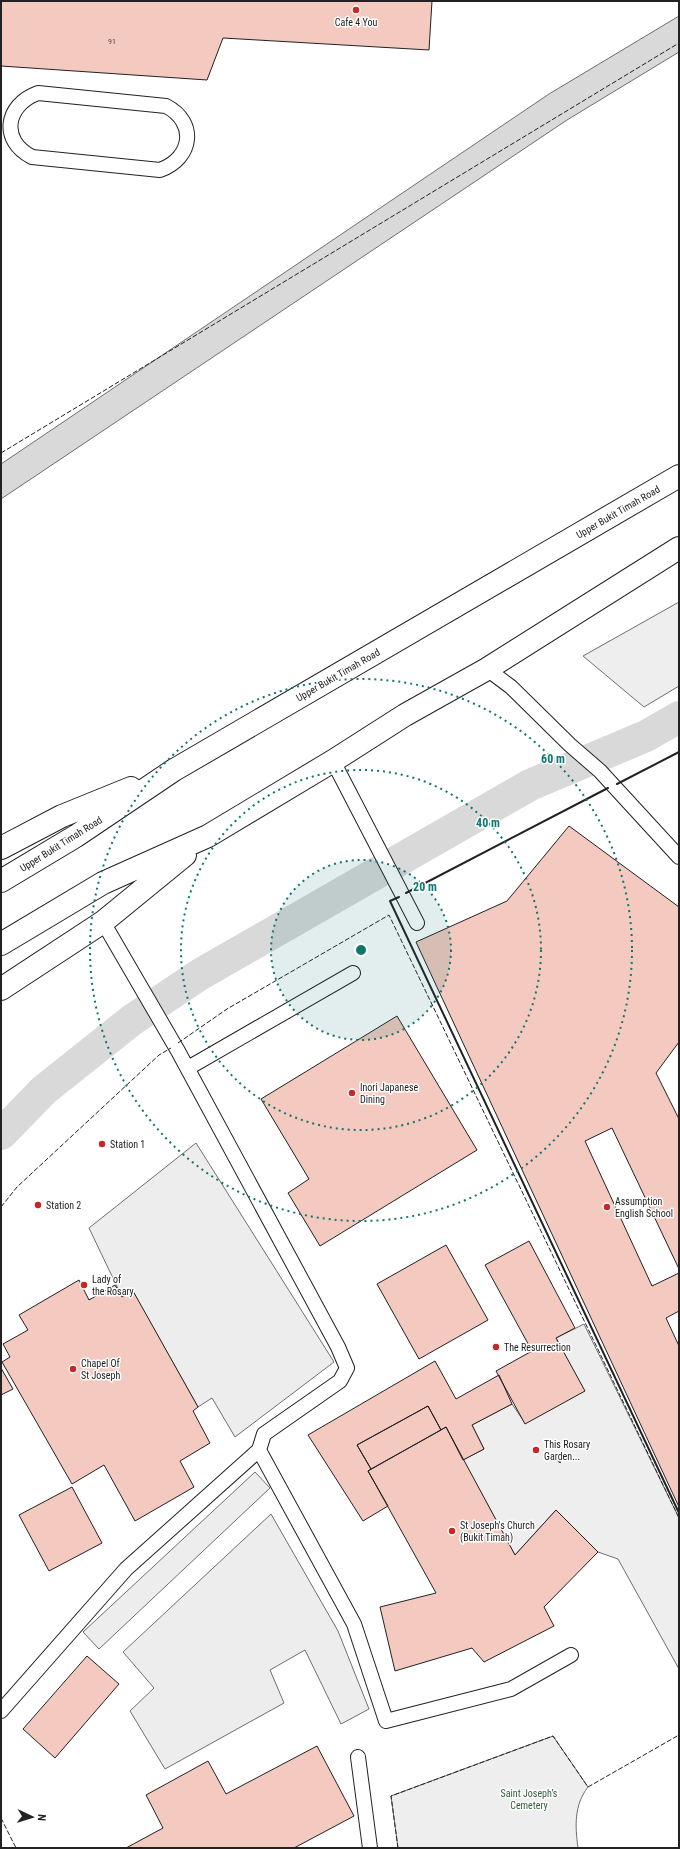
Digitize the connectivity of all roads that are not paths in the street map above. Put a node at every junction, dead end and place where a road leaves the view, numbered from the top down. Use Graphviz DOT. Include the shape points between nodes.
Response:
graph roads {
  1 [pos="6,123"];
  2 [pos="679,476"];
  3 [pos="679,548"];
  4 [pos="486,669"];
  5 [pos="333,761"];
  6 [pos="174,770"];
  7 [pos="208,836"];
  8 [pos="1,848"];
  9 [pos="679,857"];
  10 [pos="1,881"];
  11 [pos="103,922"];
  12 [pos="417,923"];
  13 [pos="1,944"];
  14 [pos="353,973"];
  15 [pos="1,989"];
  16 [pos="188,1068"];
  17 [pos="259,1450"];
  18 [pos="571,1655"];
  19 [pos="1,1711"];
  20 [pos="358,1757"];
  21 [pos="370,1848"];
  1 -- 1 [label="lane" via="22,101 38,93 46,93 166,106 174,110 184,123 187,140 182,156 176,162 160,170 152,170 32,157 24,153 13,140"];
  2 -- 6 [label="highway, Upper Bukit Timah Road"];
  3 -- 4 [label="highway"];
  4 -- 5 [label="highway" via="405,714"];
  4 -- 9 [label="lane" via="511,687 600,771"];
  5 -- 7 [label="highway"];
  5 -- 12 [label="lane"];
  6 -- 8 [label="highway" via="62,816"];
  6 -- 10 [label="highway, Upper Bukit Timah Road" via="76,836"];
  7 -- 11 [label="highway"];
  7 -- 13 [label="highway" via="103,883"];
  11 -- 15 [label="highway"];
  11 -- 16 [label="lane"];
  14 -- 16 [label="lane"];
  16 -- 17 [label="lane" via="347,1368 340,1382 264,1434"];
  17 -- 18 [label="lane" via="354,1624 386,1721 511,1689"];
  17 -- 19 [label="lane" via="126,1569"];
  20 -- 21 [label="lane"];
}
